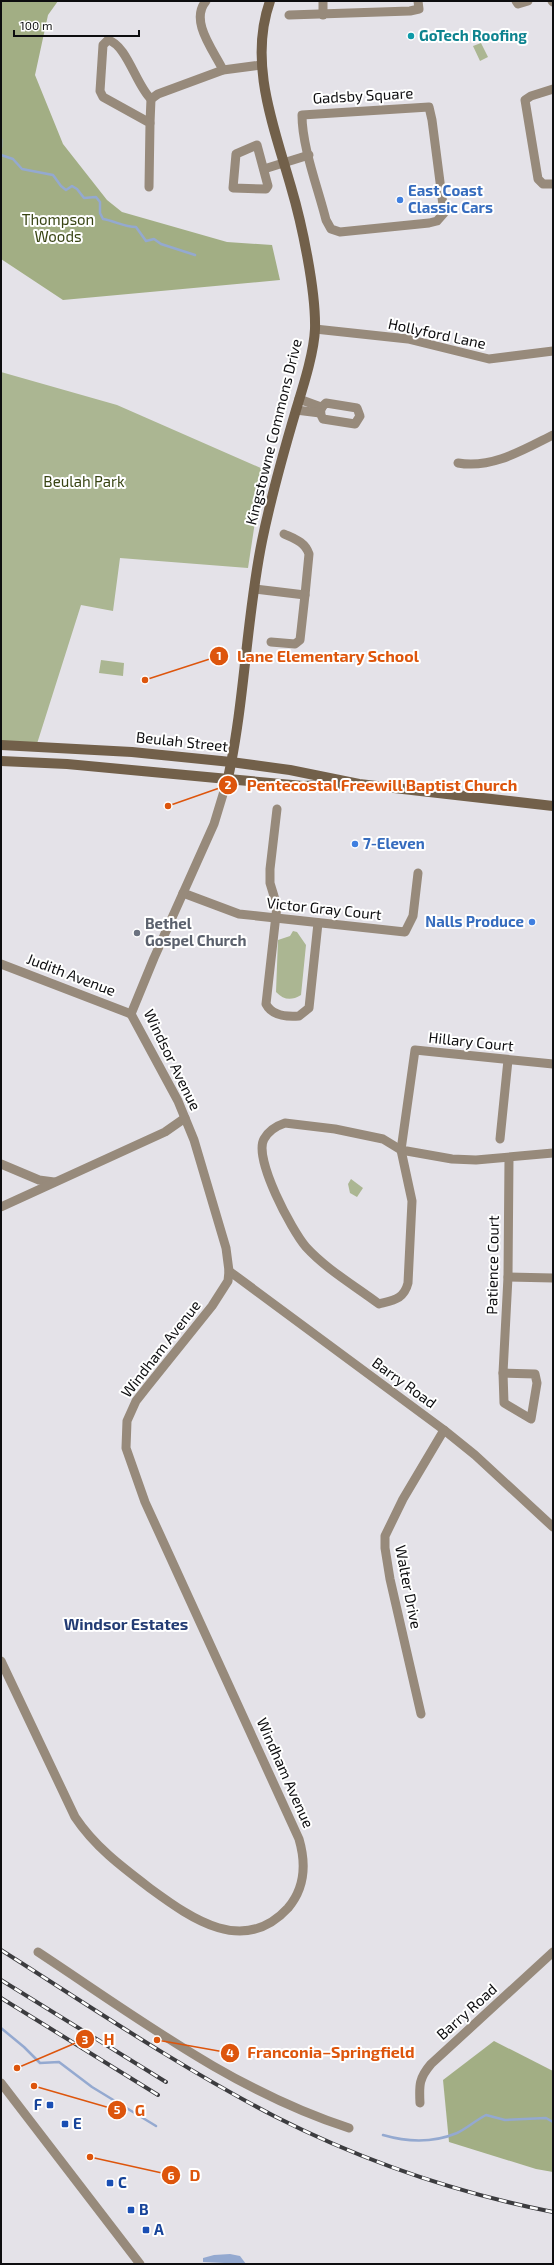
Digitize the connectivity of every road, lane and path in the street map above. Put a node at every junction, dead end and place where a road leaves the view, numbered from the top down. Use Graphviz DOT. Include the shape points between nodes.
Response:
graph roads {
  1 [pos="206,1"];
  2 [pos="270,1"];
  3 [pos="323,1"];
  4 [pos="418,1"];
  5 [pos="516,1"];
  6 [pos="528,1"];
  7 [pos="289,15"];
  8 [pos="323,15"];
  9 [pos="261,64"];
  10 [pos="222,70"];
  11 [pos="553,89"];
  12 [pos="152,99"];
  13 [pos="150,123"];
  14 [pos="309,155"];
  15 [pos="284,162"];
  16 [pos="264,169"];
  17 [pos="553,184"];
  18 [pos="149,187"];
  19 [pos="315,329"];
  20 [pos="553,351"];
  21 [pos="299,400"];
  22 [pos="296,410"];
  23 [pos="553,435"];
  24 [pos="458,463"];
  25 [pos="284,534"];
  26 [pos="254,589"];
  27 [pos="305,595"];
  28 [pos="271,642"];
  29 [pos="1,745"];
  30 [pos="1,761"];
  31 [pos="231,762"];
  32 [pos="228,778"];
  33 [pos="359,784"];
  34 [pos="553,806"];
  35 [pos="277,809"];
  36 [pos="418,873"];
  37 [pos="184,893"];
  38 [pos="275,917"];
  39 [pos="318,923"];
  40 [pos="1,964"];
  41 [pos="131,1014"];
  42 [pos="508,1060"];
  43 [pos="553,1064"];
  44 [pos="185,1118"];
  45 [pos="500,1139"];
  46 [pos="401,1150"];
  47 [pos="553,1153"];
  48 [pos="509,1158"];
  49 [pos="1,1164"];
  50 [pos="54,1182"];
  51 [pos="1,1207"];
  52 [pos="229,1272"];
  53 [pos="508,1278"];
  54 [pos="553,1278"];
  55 [pos="503,1373"];
  56 [pos="444,1430"];
  57 [pos="553,1527"];
  58 [pos="1,1660"];
  59 [pos="421,1714"];
  60 [pos="38,1952"];
  61 [pos="553,1952"];
  62 [pos="1,2083"];
  63 [pos="420,2103"];
  64 [pos="349,2128"];
  65 [pos="140,2264"];
  1 -- 10 [label="street" via="200,14 200,24"];
  2 -- 9 [label="main road, Kingstowne Commons Drive" via="262,38"];
  3 -- 8 [label="street"];
  4 -- 8 [label="street" via="419,9 410,11"];
  5 -- 6 [label="street" via="518,4"];
  7 -- 8 [label="street"];
  9 -- 10 [label="street"];
  9 -- 15 [label="main road, Kingstowne Commons Drive"];
  10 -- 12 [label="street" via="158,94"];
  11 -- 17 [label="street" via="525,100 538,179 543,184"];
  12 -- 13 [label="street"];
  12 -- 13 [label="street" via="144,93 118,45 108,40 103,45 100,91 103,97"];
  13 -- 18 [label="street"];
  14 -- 14 [label="street, Gadsby Square" via="326,220 331,229 340,232 429,223 437,221 444,212 429,107 302,115 302,127"];
  14 -- 15 [label="street"];
  15 -- 16 [label="street"];
  15 -- 19 [label="main road, Kingstowne Commons Drive" via="306,253"];
  16 -- 16 [label="street" via="257,145 236,154 233,188 266,189 268,186"];
  19 -- 20 [label="street, Hollyford Lane" via="408,339 490,359"];
  19 -- 21 [label="main road, Kingstowne Commons Drive"];
  21 -- 22 [label="main road, Kingstowne Commons Drive"];
  21 -- 22 [label="street" via="321,410"];
  22 -- 26 [label="main road, Kingstowne Commons Drive" via="271,499"];
  23 -- 24 [label="street" via="500,460 485,464"];
  25 -- 27 [label="street" via="303,543 307,548 309,554"];
  26 -- 27 [label="street"];
  26 -- 31 [label="main road, Kingstowne Commons Drive" via="242,699"];
  27 -- 28 [label="street" via="300,640 295,644"];
  29 -- 31 [label="main road, Beulah Street" via="132,752"];
  30 -- 32 [label="main road, Beulah Street"];
  31 -- 32 [label="main road, Kingstowne Commons Drive"];
  31 -- 33 [label="main road, Beulah Street" via="290,770"];
  32 -- 33 [label="main road, Beulah Street" via="303,786"];
  32 -- 37 [label="street, Windsor Avenue" via="214,824"];
  33 -- 34 [label="main road, Beulah Street"];
  35 -- 38 [label="street" via="270,870 270,883 277,906"];
  36 -- 39 [label="street, Victor Gray Court" via="413,916 405,932"];
  37 -- 38 [label="street, Victor Gray Court" via="239,914"];
  37 -- 41 [label="street, Windsor Avenue"];
  38 -- 39 [label="street, Victor Gray Court"];
  38 -- 39 [label="street" via="266,1004 274,1014 294,1017 300,1016 309,1008"];
  40 -- 41 [label="street, Judith Avenue"];
  41 -- 44 [label="street, Windsor Avenue"];
  42 -- 43 [label="street, Hillary Court"];
  42 -- 45 [label="street"];
  42 -- 46 [label="street, Hillary Court" via="415,1050"];
  44 -- 50 [label="street" via="165,1132"];
  44 -- 52 [label="street, Windsor Avenue" via="208,1182 226,1248"];
  46 -- 46 [label="street" via="412,1201 408,1282 400,1298 379,1304 306,1247 281,1207 261,1157 263,1140 273,1128 285,1123 335,1129 383,1139"];
  46 -- 48 [label="street" via="452,1159"];
  47 -- 48 [label="street"];
  48 -- 53 [label="street, Patience Court"];
  49 -- 50 [label="street" via="39,1180"];
  50 -- 51 [label="street"];
  52 -- 56 [label="street, Barry Road"];
  52 -- 58 [label="street, Windham Avenue" via="228,1281 212,1306 136,1402 127,1421 125,1442 145,1502 299,1839 304,1870 298,1892 291,1904 274,1919 254,1928 237,1931 211,1927 187,1914 111,1858 90,1839 75,1817"];
  53 -- 54 [label="street"];
  53 -- 55 [label="street, Patience Court"];
  55 -- 55 [label="street, Patience Court" via="504,1403 531,1419 537,1383 535,1374"];
  56 -- 57 [label="street, Barry Road"];
  56 -- 59 [label="street, Walter Drive" via="403,1499 386,1536 385,1548"];
  60 -- 64 [label="street" via="203,2061 254,2088"];
  61 -- 63 [label="street, Barry Road" via="422,2074 419,2087"];
  62 -- 65 [label="street"];
}
